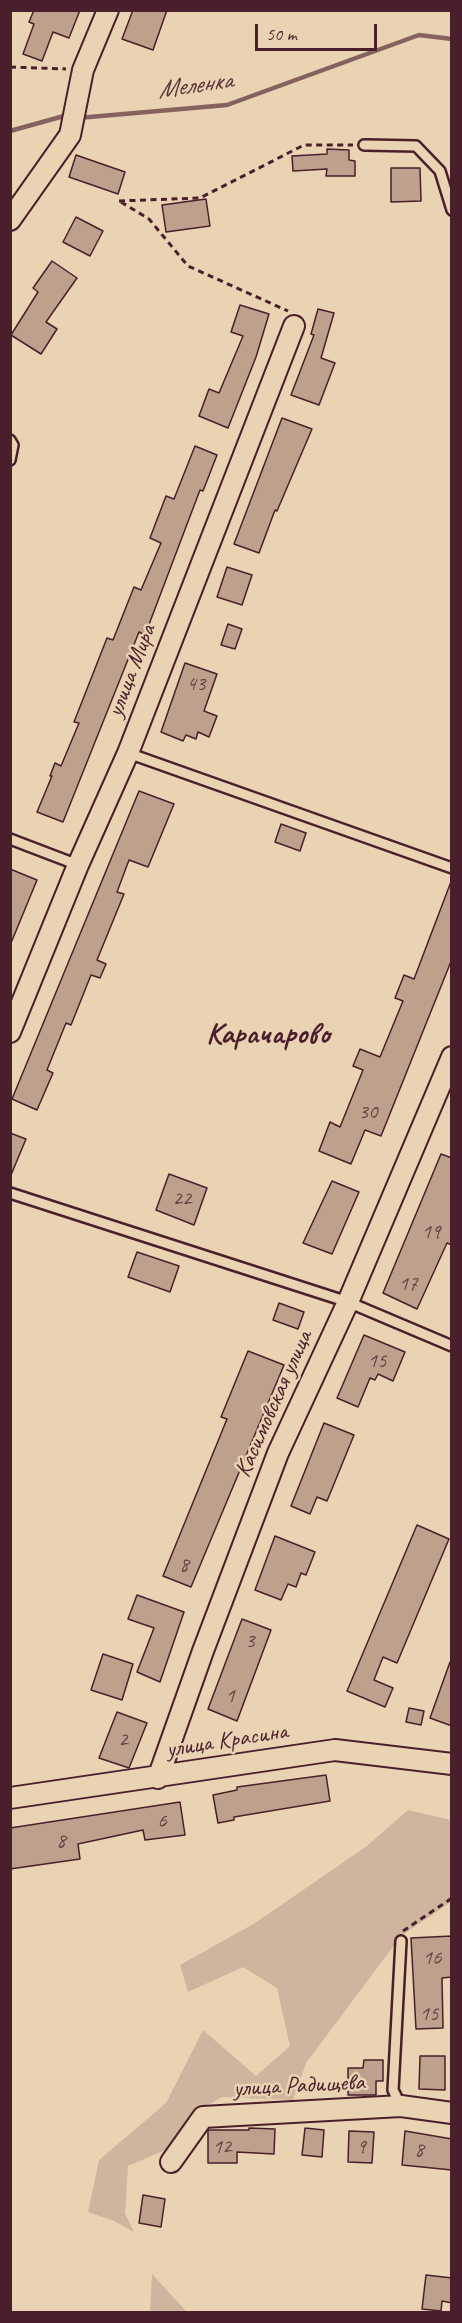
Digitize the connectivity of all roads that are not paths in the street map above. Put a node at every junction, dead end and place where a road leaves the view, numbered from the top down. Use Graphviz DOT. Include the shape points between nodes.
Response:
graph roads {
  1 [pos="108,10"];
  2 [pos="364,145"];
  3 [pos="452,210"];
  4 [pos="10,220"];
  5 [pos="294,327"];
  6 [pos="10,440"];
  7 [pos="10,460"];
  8 [pos="128,753"];
  9 [pos="10,839"];
  10 [pos="78,865"];
  11 [pos="452,868"];
  12 [pos="10,1032"];
  13 [pos="452,1057"];
  14 [pos="10,1193"];
  15 [pos="348,1302"];
  16 [pos="452,1346"];
  17 [pos="452,1764"];
  18 [pos="158,1778"];
  19 [pos="10,1798"];
  20 [pos="401,1941"];
  21 [pos="401,2106"];
  22 [pos="452,2112"];
  23 [pos="171,2162"];
  1 -- 4 [label="street" via="83,70 70,135"];
  2 -- 3 [label="lane" via="416,146 440,171"];
  5 -- 8 [label="street, улица Мира"];
  6 -- 7 [label="lane"];
  8 -- 10 [label="street, улица Мира"];
  8 -- 11 [label="lane"];
  9 -- 10 [label="lane"];
  10 -- 12 [label="street, улица Мира"];
  13 -- 15 [label="street, Касимовская улица"];
  14 -- 15 [label="lane"];
  15 -- 16 [label="lane"];
  15 -- 18 [label="street, Касимовская улица" via="278,1453"];
  17 -- 18 [label="street, улица Красина" via="335,1749"];
  18 -- 19 [label="street, улица Красина"];
  20 -- 21 [label="lane" via="393,2090"];
  21 -- 22 [label="street, улица Радищева"];
  21 -- 23 [label="street, улица Радищева" via="203,2117"];
}
